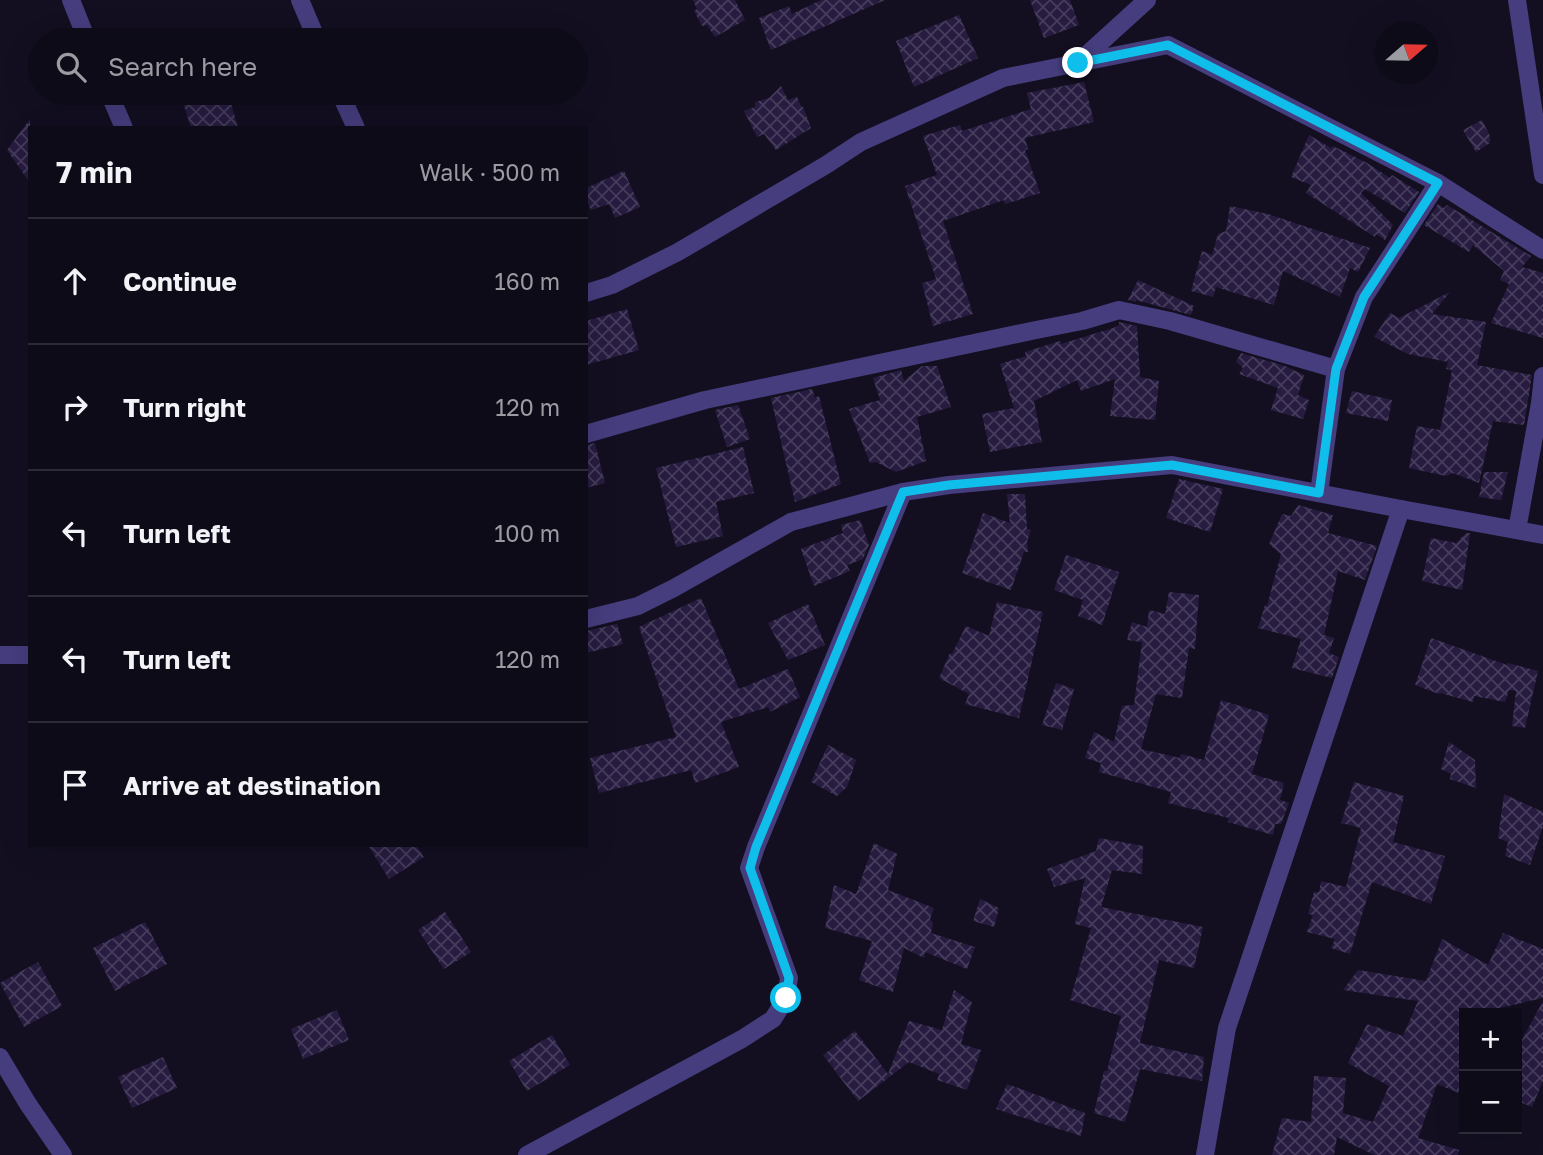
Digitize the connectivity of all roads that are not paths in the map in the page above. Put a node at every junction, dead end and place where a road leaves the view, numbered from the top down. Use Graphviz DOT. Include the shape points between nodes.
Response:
graph roads {
  1 [pos="71,0"];
  2 [pos="300,0"];
  3 [pos="1147,0"];
  4 [pos="1517,0"];
  5 [pos="82,28"];
  6 [pos="312,28"];
  7 [pos="1078,63"];
  8 [pos="114,105"];
  9 [pos="345,105"];
  10 [pos="123,126"];
  11 [pos="355,126"];
  12 [pos="1543,175"];
  13 [pos="1438,183"];
  14 [pos="1543,250"];
  15 [pos="588,292"];
  16 [pos="1336,369"];
  17 [pos="1543,376"];
  18 [pos="588,432"];
  19 [pos="903,492"];
  20 [pos="1319,493"];
  21 [pos="1401,509"];
  22 [pos="1517,530"];
  23 [pos="1543,535"];
  24 [pos="588,618"];
  25 [pos="28,654"];
  26 [pos="0,655"];
  27 [pos="0,1057"];
  28 [pos="63,1155"];
  29 [pos="527,1155"];
  30 [pos="1205,1155"];
  1 -- 5 [label="street"];
  2 -- 6 [label="street"];
  3 -- 7 [label="street"];
  4 -- 12 [label="street"];
  7 -- 13 [label="street" via="1168,45"];
  7 -- 15 [label="street" via="1003,78 861,142 678,252"];
  8 -- 10 [label="street"];
  9 -- 11 [label="street"];
  13 -- 14 [label="street"];
  13 -- 16 [label="street" via="1364,297"];
  16 -- 18 [label="street" via="1119,310 705,400"];
  16 -- 20 [label="street"];
  17 -- 22 [label="street"];
  19 -- 20 [label="street" via="1172,465"];
  19 -- 24 [label="street" via="791,522 674,589 638,606"];
  19 -- 29 [label="street" via="750,868 789,978 786,998 773,1019 742,1039"];
  20 -- 21 [label="street"];
  21 -- 22 [label="street"];
  21 -- 30 [label="street" via="1227,1028"];
  22 -- 23 [label="street"];
  25 -- 26 [label="street"];
  27 -- 28 [label="street"];
}
